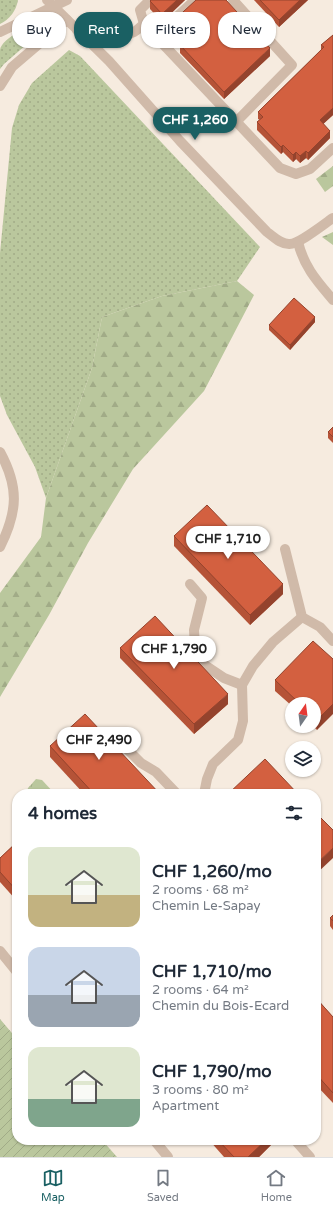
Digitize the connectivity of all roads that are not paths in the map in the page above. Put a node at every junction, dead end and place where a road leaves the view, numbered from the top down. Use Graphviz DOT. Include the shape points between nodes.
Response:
graph roads {
  1 [pos="67,0"];
  2 [pos="150,0"];
  3 [pos="195,0"];
  4 [pos="233,0"];
  5 [pos="50,3"];
  6 [pos="182,12"];
  7 [pos="141,14"];
  8 [pos="67,20"];
  9 [pos="74,27"];
  10 [pos="141,27"];
  11 [pos="0,32"];
  12 [pos="133,33"];
  13 [pos="96,48"];
  14 [pos="165,48"];
  15 [pos="0,86"];
  16 [pos="236,122"];
  17 [pos="333,148"];
  18 [pos="333,218"];
  19 [pos="298,242"];
  20 [pos="333,300"];
  21 [pos="0,452"];
  22 [pos="0,547"];
  23 [pos="285,549"];
  24 [pos="190,584"];
  25 [pos="302,617"];
  26 [pos="333,641"];
  27 [pos="242,685"];
  28 [pos="119,740"];
  29 [pos="172,789"];
  30 [pos="205,789"];
  31 [pos="0,951"];
  32 [pos="12,966"];
  33 [pos="158,1145"];
  34 [pos="299,1145"];
  35 [pos="168,1157"];
  36 [pos="310,1157"];
  1 -- 5 [label="street"];
  2 -- 7 [label="street" via="140,10"];
  3 -- 6 [label="street"];
  4 -- 16 [label="street" via="292,65"];
  5 -- 8 [label="street"];
  5 -- 11 [label="street"];
  8 -- 9 [label="street"];
  8 -- 15 [label="street" via="12,68"];
  10 -- 12 [label="street"];
  13 -- 19 [label="street" via="267,232 277,241 290,244"];
  14 -- 16 [label="street"];
  16 -- 17 [label="street" via="280,168 296,174 310,169"];
  18 -- 19 [label="street"];
  19 -- 20 [label="street" via="309,271"];
  21 -- 22 [label="street" via="10,472 14,507"];
  23 -- 25 [label="street"];
  24 -- 27 [label="street" via="202,598 194,630 196,647 203,664 224,678"];
  25 -- 26 [label="street" via="320,627"];
  25 -- 27 [label="street" via="273,642 253,666"];
  27 -- 30 [label="street" via="243,721 238,740 213,764"];
  28 -- 29 [label="street"];
  31 -- 32 [label="street"];
  33 -- 35 [label="street"];
  34 -- 36 [label="street"];
}
